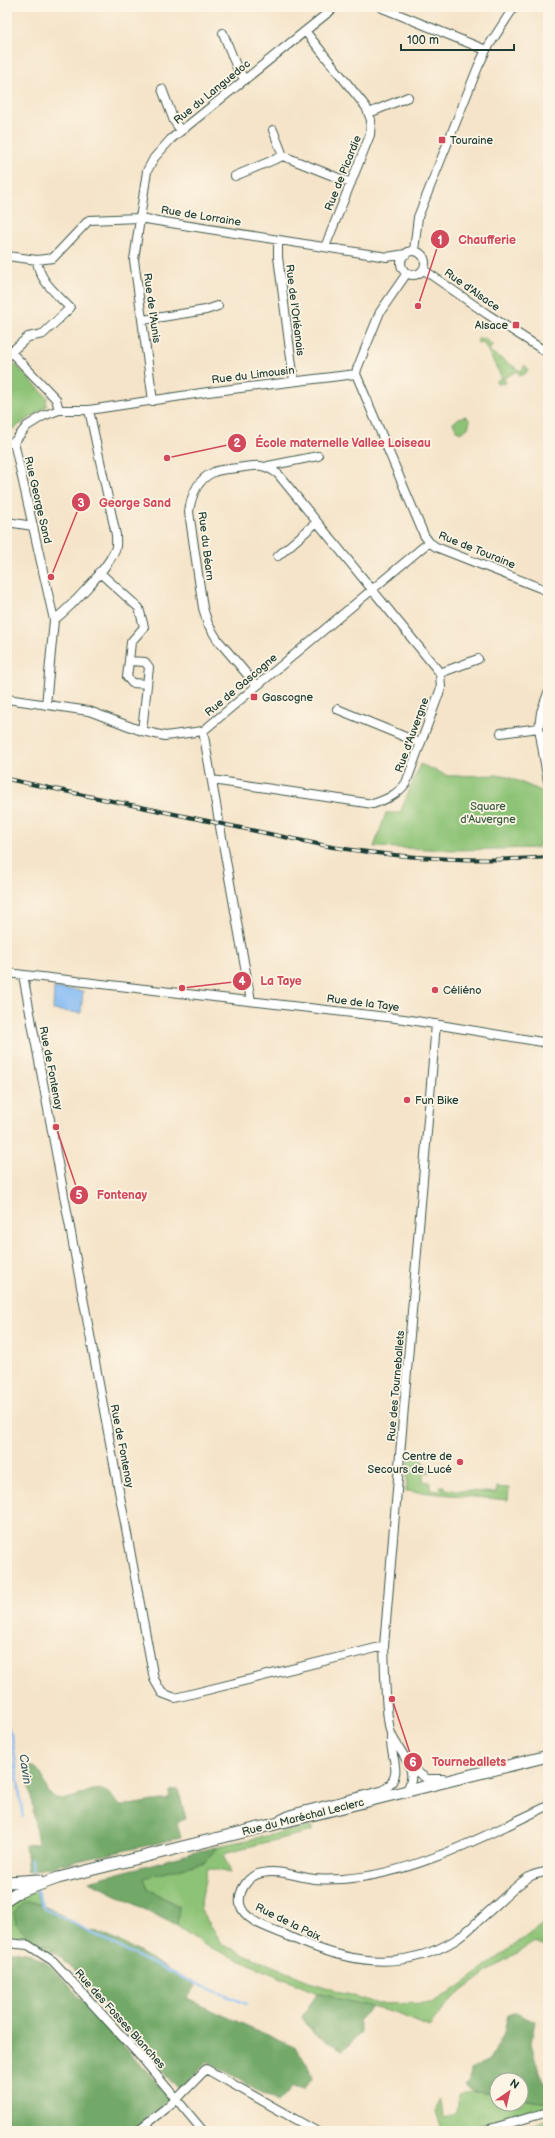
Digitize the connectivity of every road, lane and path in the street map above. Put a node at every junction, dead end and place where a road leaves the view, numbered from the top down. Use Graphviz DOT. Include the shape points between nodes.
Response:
graph roads {
  1 [pos="335,7"];
  2 [pos="380,7"];
  3 [pos="514,7"];
  4 [pos="305,31"];
  5 [pos="223,32"];
  6 [pos="486,50"];
  7 [pos="245,80"];
  8 [pos="162,89"];
  9 [pos="408,97"];
  10 [pos="369,113"];
  11 [pos="273,130"];
  12 [pos="181,131"];
  13 [pos="283,156"];
  14 [pos="235,176"];
  15 [pos="351,183"];
  16 [pos="139,218"];
  17 [pos="278,240"];
  18 [pos="325,247"];
  19 [pos="414,251"];
  20 [pos="406,254"];
  21 [pos="7,256"];
  22 [pos="392,258"];
  23 [pos="37,260"];
  24 [pos="424,270"];
  25 [pos="404,271"];
  26 [pos="218,306"];
  27 [pos="143,320"];
  28 [pos="9,350"];
  29 [pos="548,353"];
  30 [pos="356,374"];
  31 [pos="294,381"];
  32 [pos="153,401"];
  33 [pos="59,410"];
  34 [pos="89,410"];
  35 [pos="10,443"];
  36 [pos="318,456"];
  37 [pos="268,466"];
  38 [pos="7,522"];
  39 [pos="317,522"];
  40 [pos="33,526"];
  41 [pos="429,542"];
  42 [pos="278,556"];
  43 [pos="99,572"];
  44 [pos="372,588"];
  45 [pos="548,591"];
  46 [pos="54,620"];
  47 [pos="478,659"];
  48 [pos="128,661"];
  49 [pos="440,673"];
  50 [pos="147,684"];
  51 [pos="257,686"];
  52 [pos="548,694"];
  53 [pos="7,699"];
  54 [pos="46,705"];
  55 [pos="337,709"];
  56 [pos="539,728"];
  57 [pos="142,731"];
  58 [pos="203,731"];
  59 [pos="501,733"];
  60 [pos="420,742"];
  61 [pos="212,780"];
  62 [pos="548,782"];
  63 [pos="7,973"];
  64 [pos="23,975"];
  65 [pos="251,1001"];
  66 [pos="436,1024"];
  67 [pos="548,1043"];
  68 [pos="384,1646"];
  69 [pos="392,1735"];
  70 [pos="548,1756"];
  71 [pos="409,1766"];
  72 [pos="454,1779"];
  73 [pos="406,1790"];
  74 [pos="548,1806"];
  75 [pos="257,1829"];
  76 [pos="548,1871"];
  77 [pos="58,1878"];
  78 [pos="7,1882"];
  79 [pos="7,1899"];
  80 [pos="7,1943"];
  81 [pos="177,2099"];
  82 [pos="548,2112"];
  83 [pos="137,2131"];
  84 [pos="203,2131"];
  85 [pos="316,2131"];
  86 [pos="483,2131"];
  1 -- 4 [label="street, Rue du Languedoc"];
  2 -- 6 [label="street"];
  3 -- 6 [label="street"];
  4 -- 7 [label="street, Rue du Languedoc"];
  4 -- 10 [label="street, Rue de Picardie"];
  5 -- 7 [label="street" via="237,68"];
  6 -- 19 [label="street" via="418,217"];
  7 -- 12 [label="street, Rue du Languedoc"];
  8 -- 12 [label="street" via="174,121"];
  9 -- 10 [label="street"];
  10 -- 15 [label="street, Rue de Picardie" via="370,135"];
  11 -- 13 [label="street"];
  12 -- 16 [label="street, Rue du Languedoc" via="164,146 150,165"];
  13 -- 14 [label="street"];
  13 -- 15 [label="street"];
  15 -- 18 [label="street, Rue de Picardie"];
  16 -- 17 [label="street, Rue de Lorraine"];
  16 -- 23 [label="street, Rue de Lorraine" via="89,220 53,258"];
  16 -- 27 [label="street, Rue de l'Aunis" via="134,260"];
  17 -- 18 [label="street, Rue de Lorraine"];
  17 -- 31 [label="street, Rue de l'Orléanais"];
  18 -- 22 [label="street, Rue de Lorraine"];
  19 -- 20 [label="street"];
  19 -- 24 [label="street" via="424,257"];
  20 -- 22 [label="street, Rue de Lorraine"];
  20 -- 25 [label="street" via="401,261"];
  21 -- 23 [label="street, Rue de Lorraine"];
  22 -- 25 [label="street"];
  23 -- 28 [label="street" via="43,279 70,308 43,334 28,336"];
  24 -- 25 [label="street" via="416,275"];
  24 -- 29 [label="street, Rue d'Alsace"];
  25 -- 30 [label="street" via="380,312"];
  26 -- 27 [label="street"];
  27 -- 32 [label="street, Rue de l'Aunis"];
  28 -- 33 [label="street" via="56,399"];
  30 -- 31 [label="street, Rue du Limousin"];
  30 -- 41 [label="street, Rue de Touraine"];
  31 -- 32 [label="street, Rue du Limousin"];
  32 -- 34 [label="street, Rue du Limousin"];
  33 -- 34 [label="street, Rue du Limousin"];
  33 -- 35 [label="street" via="27,426"];
  34 -- 43 [label="street" via="116,535 116,548 110,561"];
  35 -- 40 [label="street, Rue George Sand"];
  36 -- 37 [label="street, Rue du Béarn"];
  37 -- 39 [label="street" via="278,474"];
  37 -- 51 [label="street, Rue du Béarn" via="257,465 214,472 196,488 189,512 202,608 208,624 217,639"];
  38 -- 40 [label="street"];
  39 -- 42 [label="street"];
  39 -- 44 [label="street"];
  40 -- 46 [label="street, Rue George Sand"];
  41 -- 44 [label="street, Rue de Gascogne"];
  41 -- 45 [label="street, Rue de Touraine"];
  43 -- 46 [label="street" via="68,609"];
  43 -- 48 [label="street" via="139,608 144,628 131,642"];
  44 -- 49 [label="street"];
  44 -- 51 [label="street, Rue de Gascogne"];
  46 -- 54 [label="street, Rue George Sand"];
  47 -- 49 [label="street"];
  48 -- 50 [label="street" via="127,677 132,683"];
  48 -- 50 [label="street" via="145,662 149,667"];
  49 -- 60 [label="street, Rue d'Auvergne" via="441,688"];
  50 -- 57 [label="street"];
  51 -- 58 [label="street, Rue de Gascogne"];
  52 -- 56 [label="street" via="541,712"];
  53 -- 54 [label="street"];
  54 -- 57 [label="street" via="89,711"];
  55 -- 60 [label="street"];
  56 -- 59 [label="street"];
  56 -- 62 [label="street"];
  57 -- 58 [label="street" via="165,736"];
  58 -- 61 [label="street, Rue de Gascogne"];
  60 -- 61 [label="street, Rue d'Auvergne" via="406,783 398,793 373,804"];
  61 -- 65 [label="street, Rue de Gascogne"];
  63 -- 64 [label="street, Rue de la Taye"];
  64 -- 65 [label="street, Rue de la Taye"];
  64 -- 68 [label="street, Rue de Fontenay" via="154,1679 162,1693 175,1698"];
  65 -- 66 [label="street, Rue de la Taye"];
  66 -- 67 [label="street, Rue de la Taye"];
  66 -- 68 [label="street, Rue des Tourneballets"];
  68 -- 69 [label="street, Rue des Tourneballets"];
  69 -- 71 [label="street, Rue des Tourneballets"];
  69 -- 75 [label="street" via="396,1775 384,1790 291,1814"];
  70 -- 72 [label="main road, Rue du Maréchal Leclerc"];
  71 -- 72 [label="street" via="427,1778"];
  71 -- 73 [label="street, Rue des Tourneballets" via="412,1779"];
  72 -- 73 [label="main road, Rue du Maréchal Leclerc"];
  73 -- 75 [label="main road, Rue du Maréchal Leclerc"];
  74 -- 76 [label="street, Rue de la Paix" via="424,1861 393,1871 336,1879 262,1872 248,1880 241,1891 240,1904 253,1920 333,1955 370,1961 399,1960 440,1949 459,1938 531,1876"];
  75 -- 77 [label="main road, Rue du Maréchal Leclerc"];
  77 -- 78 [label="main road, Rue du Maréchal Leclerc"];
  77 -- 79 [label="main road, Rue du Maréchal Leclerc" via="16,1893"];
  80 -- 81 [label="street, Rue des Fosses Blanches" via="28,1946 53,1961"];
  81 -- 83 [label="street"];
  81 -- 84 [label="street, Rue des Fosses Blanches"];
  81 -- 85 [label="street" via="206,2069"];
  82 -- 86 [label="street"];
}
